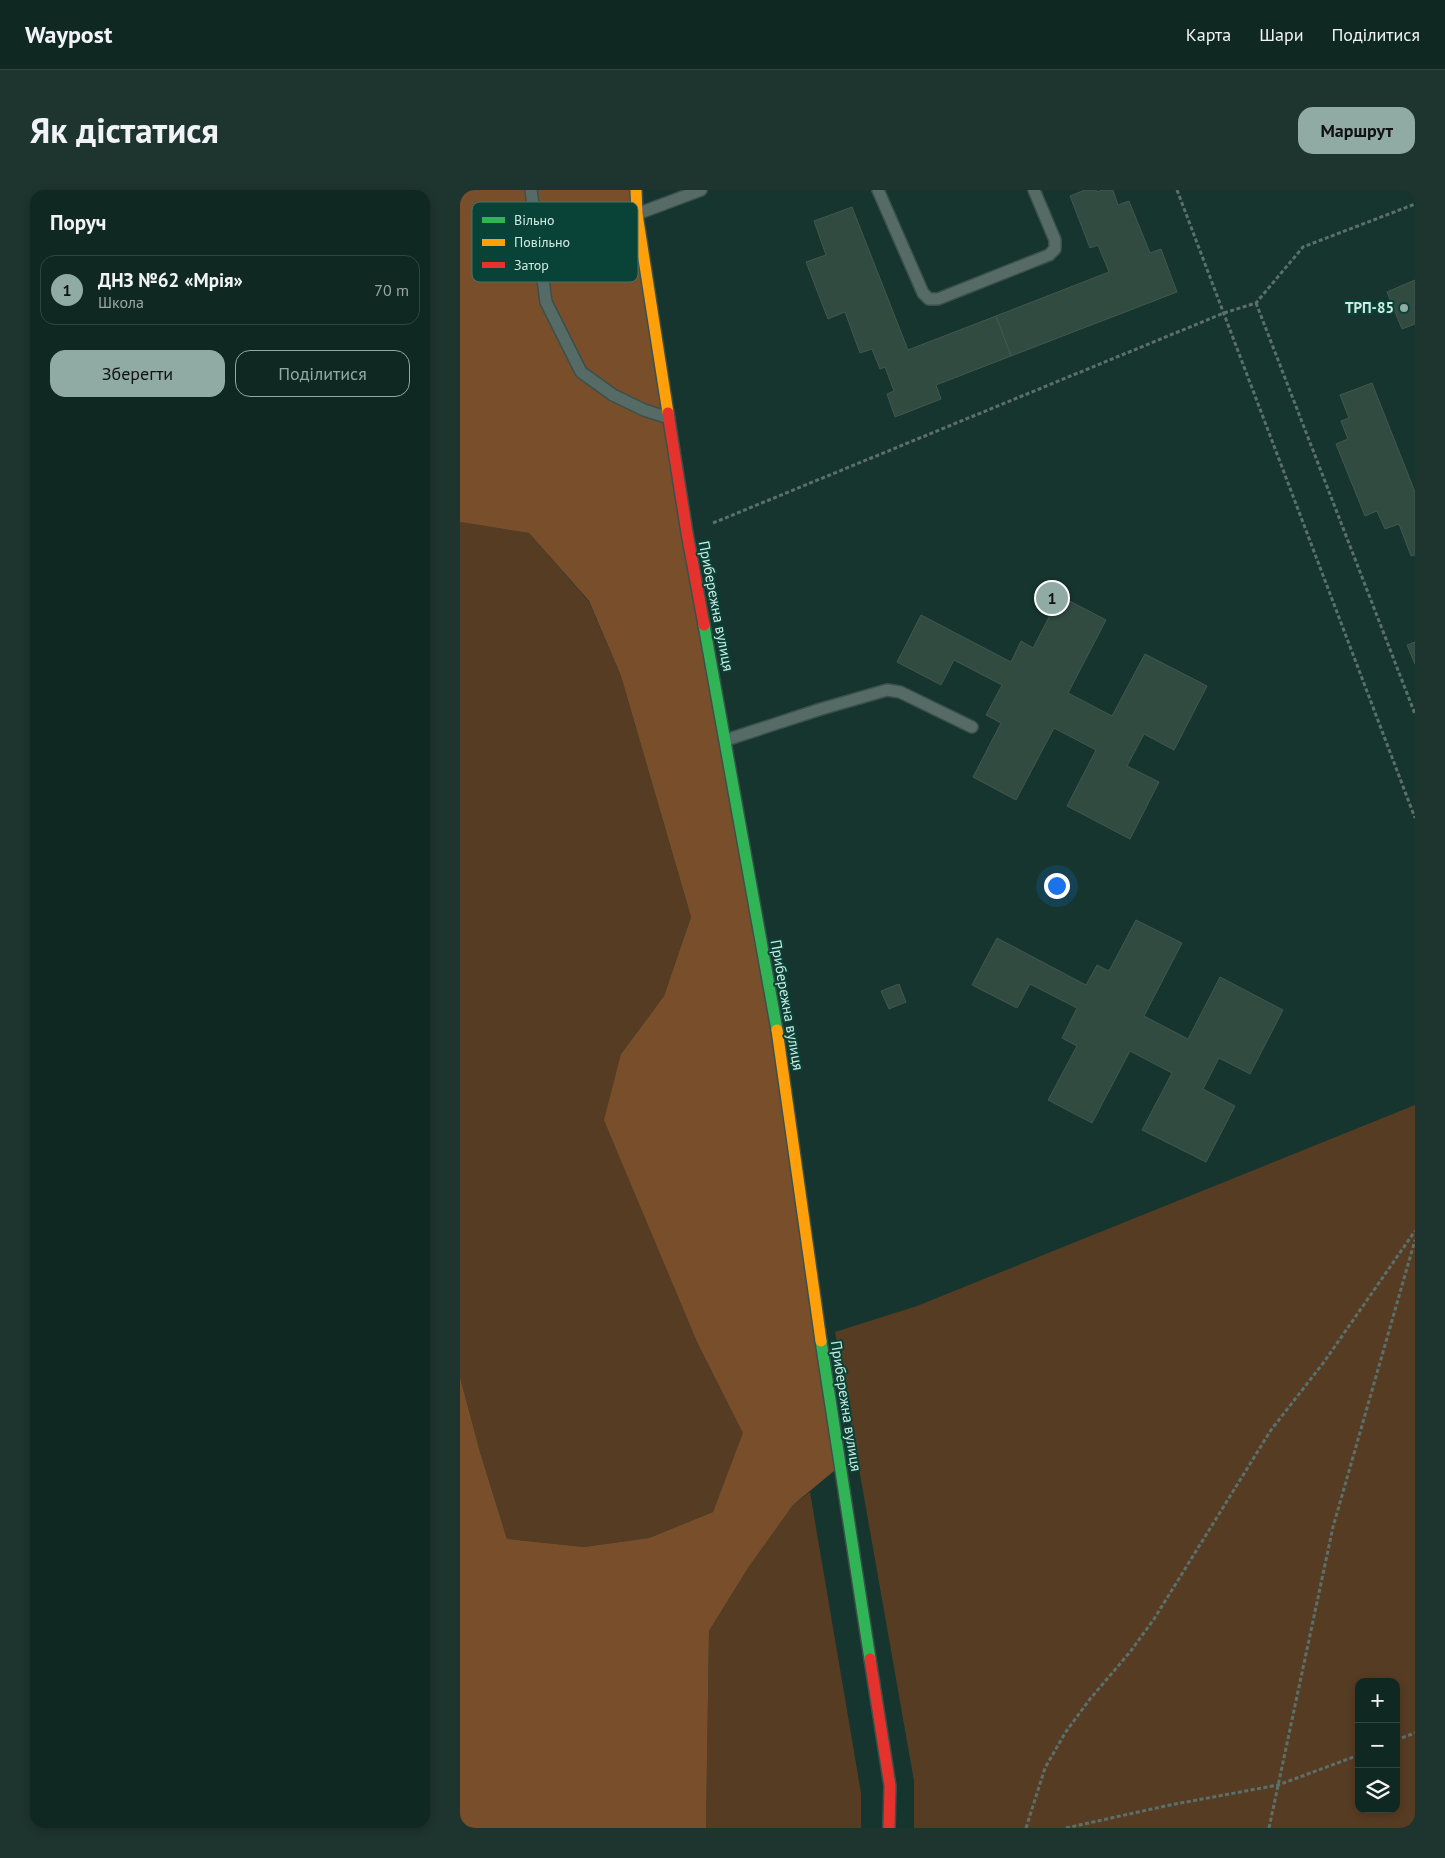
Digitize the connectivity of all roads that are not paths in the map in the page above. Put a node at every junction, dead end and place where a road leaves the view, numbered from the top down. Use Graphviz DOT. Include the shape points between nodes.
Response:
graph roads {
  1 [pos="701,190"];
  2 [pos="878,190"];
  3 [pos="1034,190"];
  4 [pos="638,214"];
  5 [pos="638,220"];
  6 [pos="543,282"];
  7 [pos="669,418"];
  8 [pos="972,727"];
  9 [pos="726,740"];
  10 [pos="889,1828"];
  1 -- 4 [label="lane"];
  2 -- 3 [label="lane" via="923,293 929,299 938,299 1049,255 1055,249 1055,240"];
  5 -- 7 [label="street, Прибережна вулиця"];
  6 -- 7 [label="lane" via="546,302 580,372 613,395"];
  7 -- 9 [label="street, Прибережна вулиця"];
  8 -- 9 [label="lane" via="900,692 887,690"];
  9 -- 10 [label="street, Прибережна вулиця" via="783,1067 820,1338 890,1786"];
}
